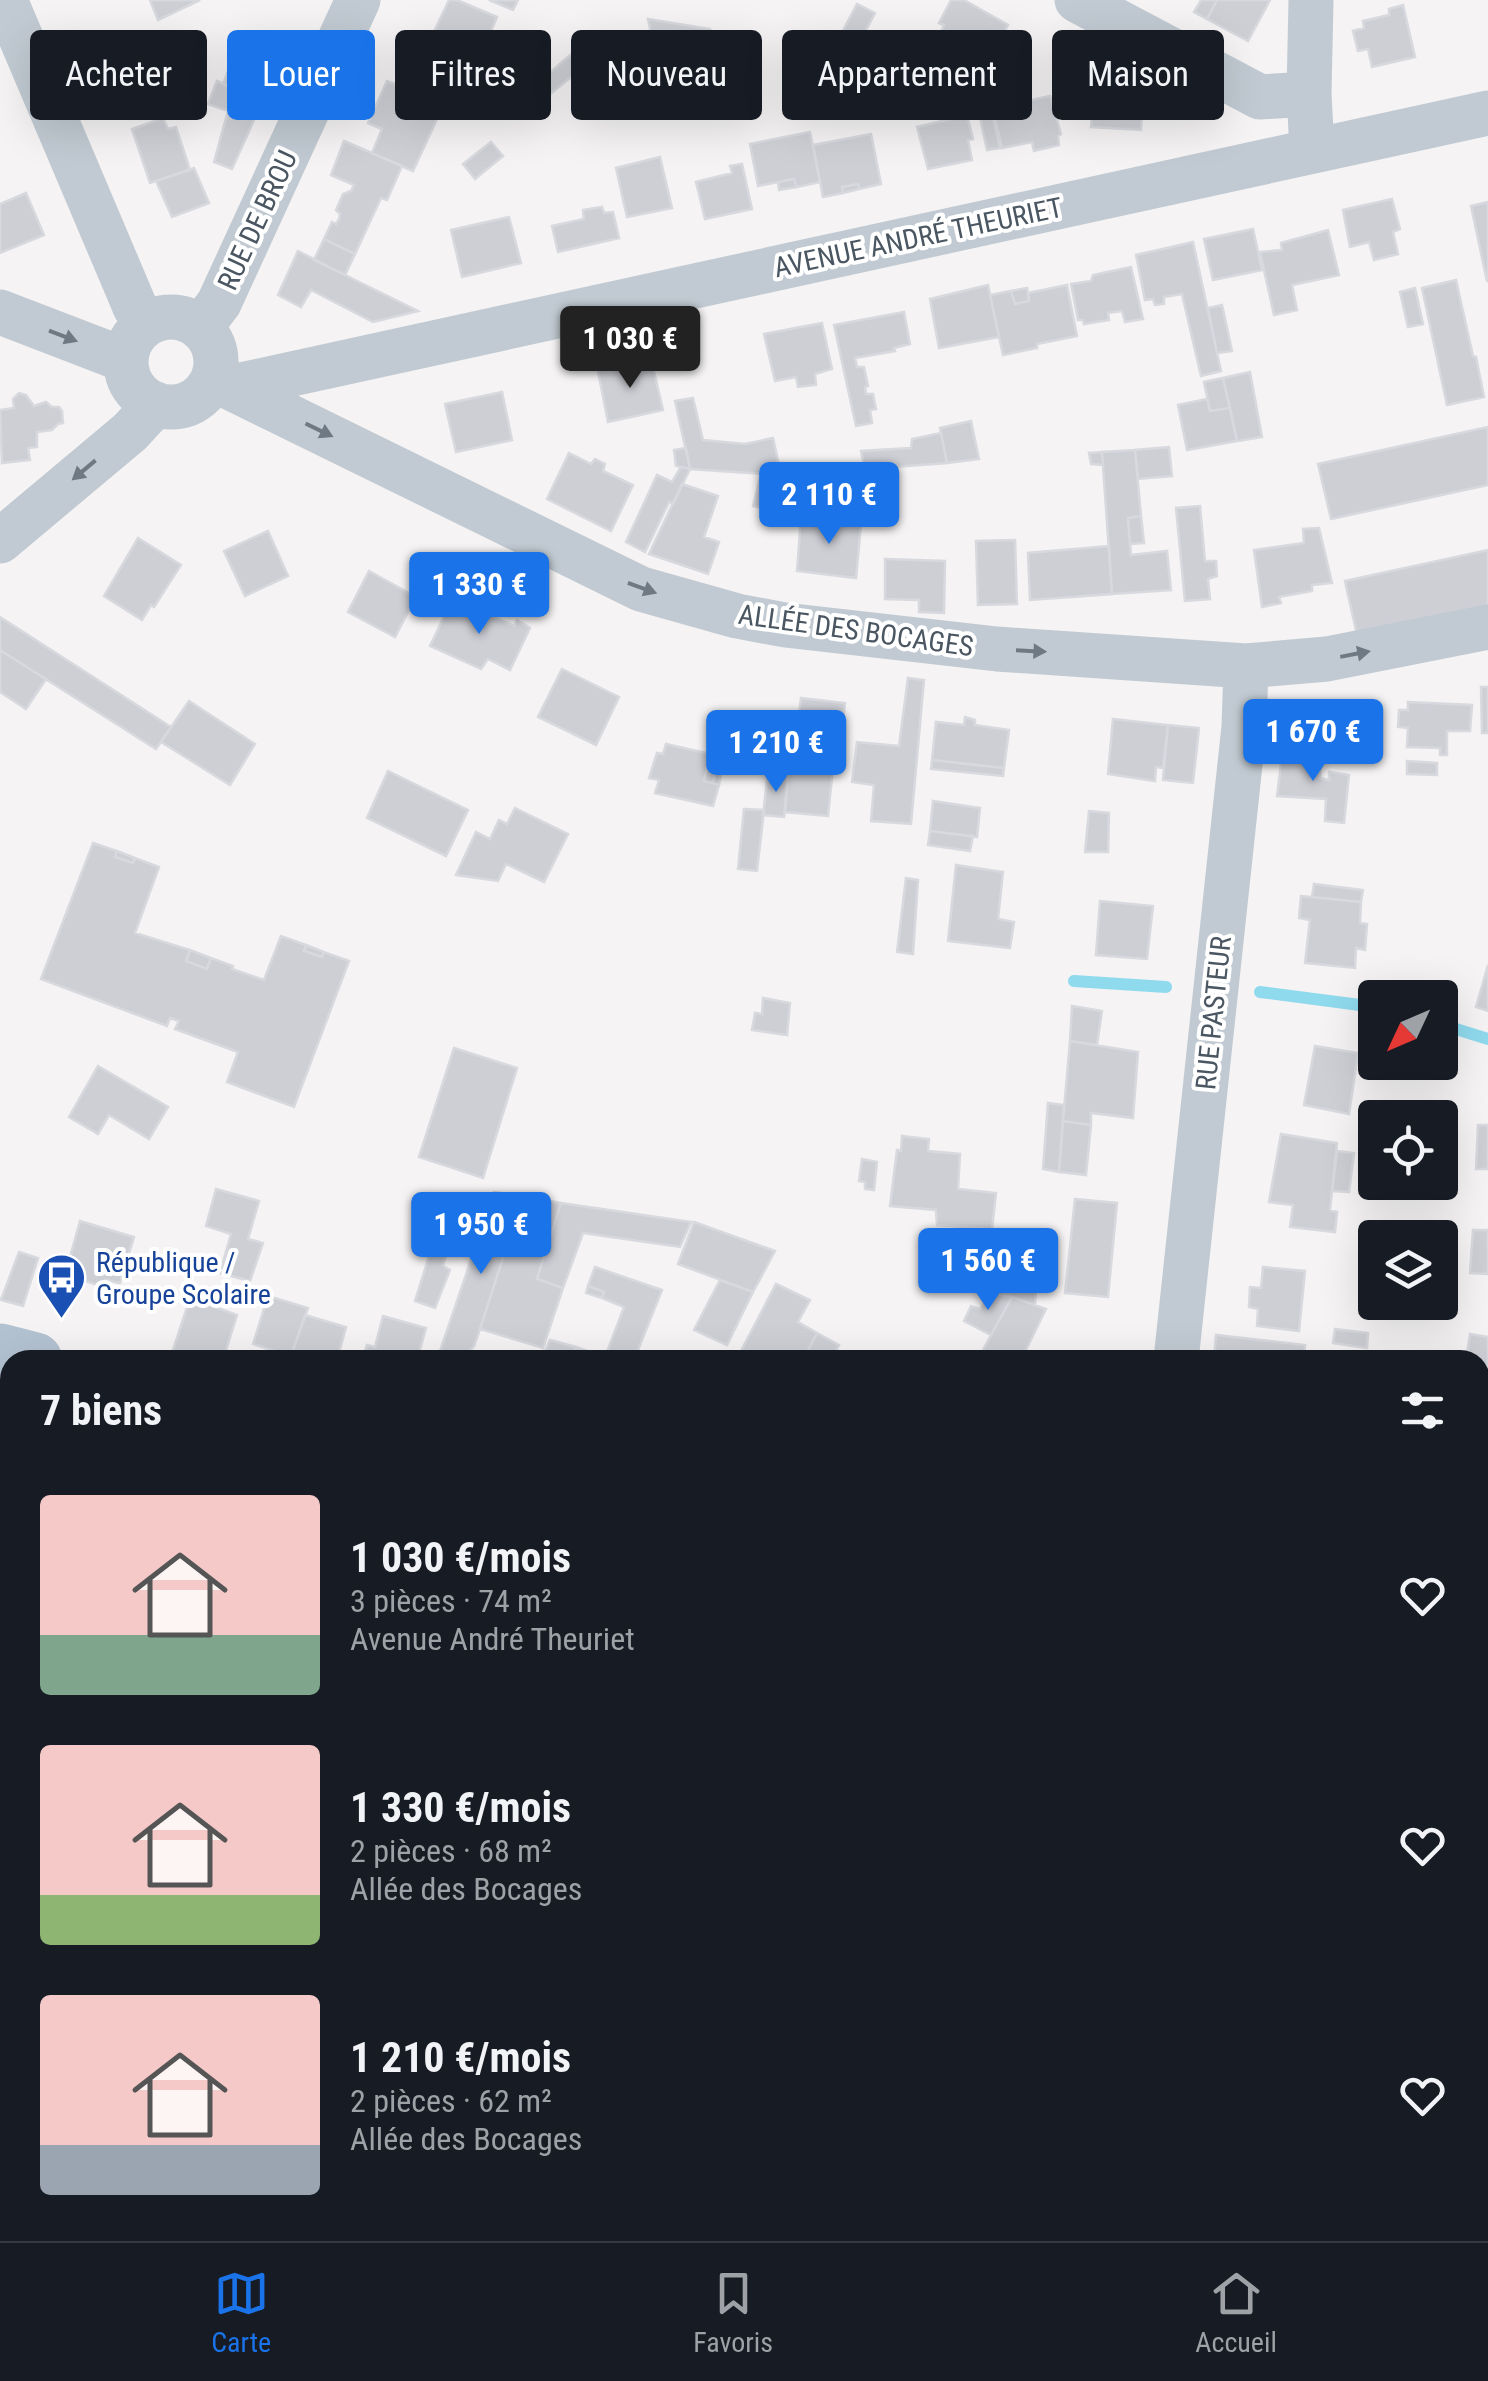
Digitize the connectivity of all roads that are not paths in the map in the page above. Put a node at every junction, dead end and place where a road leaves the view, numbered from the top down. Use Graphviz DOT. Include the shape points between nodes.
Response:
graph roads {
  1 [pos="5,0"];
  2 [pos="358,0"];
  3 [pos="1078,0"];
  4 [pos="1311,0"];
  5 [pos="1309,94"];
  6 [pos="1488,113"];
  7 [pos="1312,150"];
  8 [pos="0,312"];
  9 [pos="200,328"];
  10 [pos="137,341"];
  11 [pos="222,383"];
  12 [pos="156,404"];
  13 [pos="0,540"];
  14 [pos="1488,628"];
  15 [pos="1246,666"];
  16 [pos="1177,1350"];
  1 -- 10 [label="street" via="136,307"];
  2 -- 9 [label="street, RUE DE BROU" via="219,304"];
  3 -- 5 [label="street" via="1260,97"];
  4 -- 5 [label="street"];
  5 -- 7 [label="street"];
  6 -- 7 [label="street, AVENUE ANDRÉ THEURIET"];
  7 -- 11 [label="street, AVENUE ANDRÉ THEURIET"];
  8 -- 10 [label="street, one-way"];
  9 -- 10 [label="street" via="162,318"];
  9 -- 11 [label="street"];
  10 -- 12 [label="street" via="126,371 137,392"];
  11 -- 12 [label="street" via="183,406"];
  11 -- 15 [label="street, ALLÉE DES BOCAGES, one-way" via="641,590 736,616 880,637"];
  12 -- 13 [label="street, one-way"];
  15 -- 14 [label="street, ALLÉE DES BOCAGES, one-way" via="1327,659"];
  15 -- 16 [label="street, RUE PASTEUR"];
}
